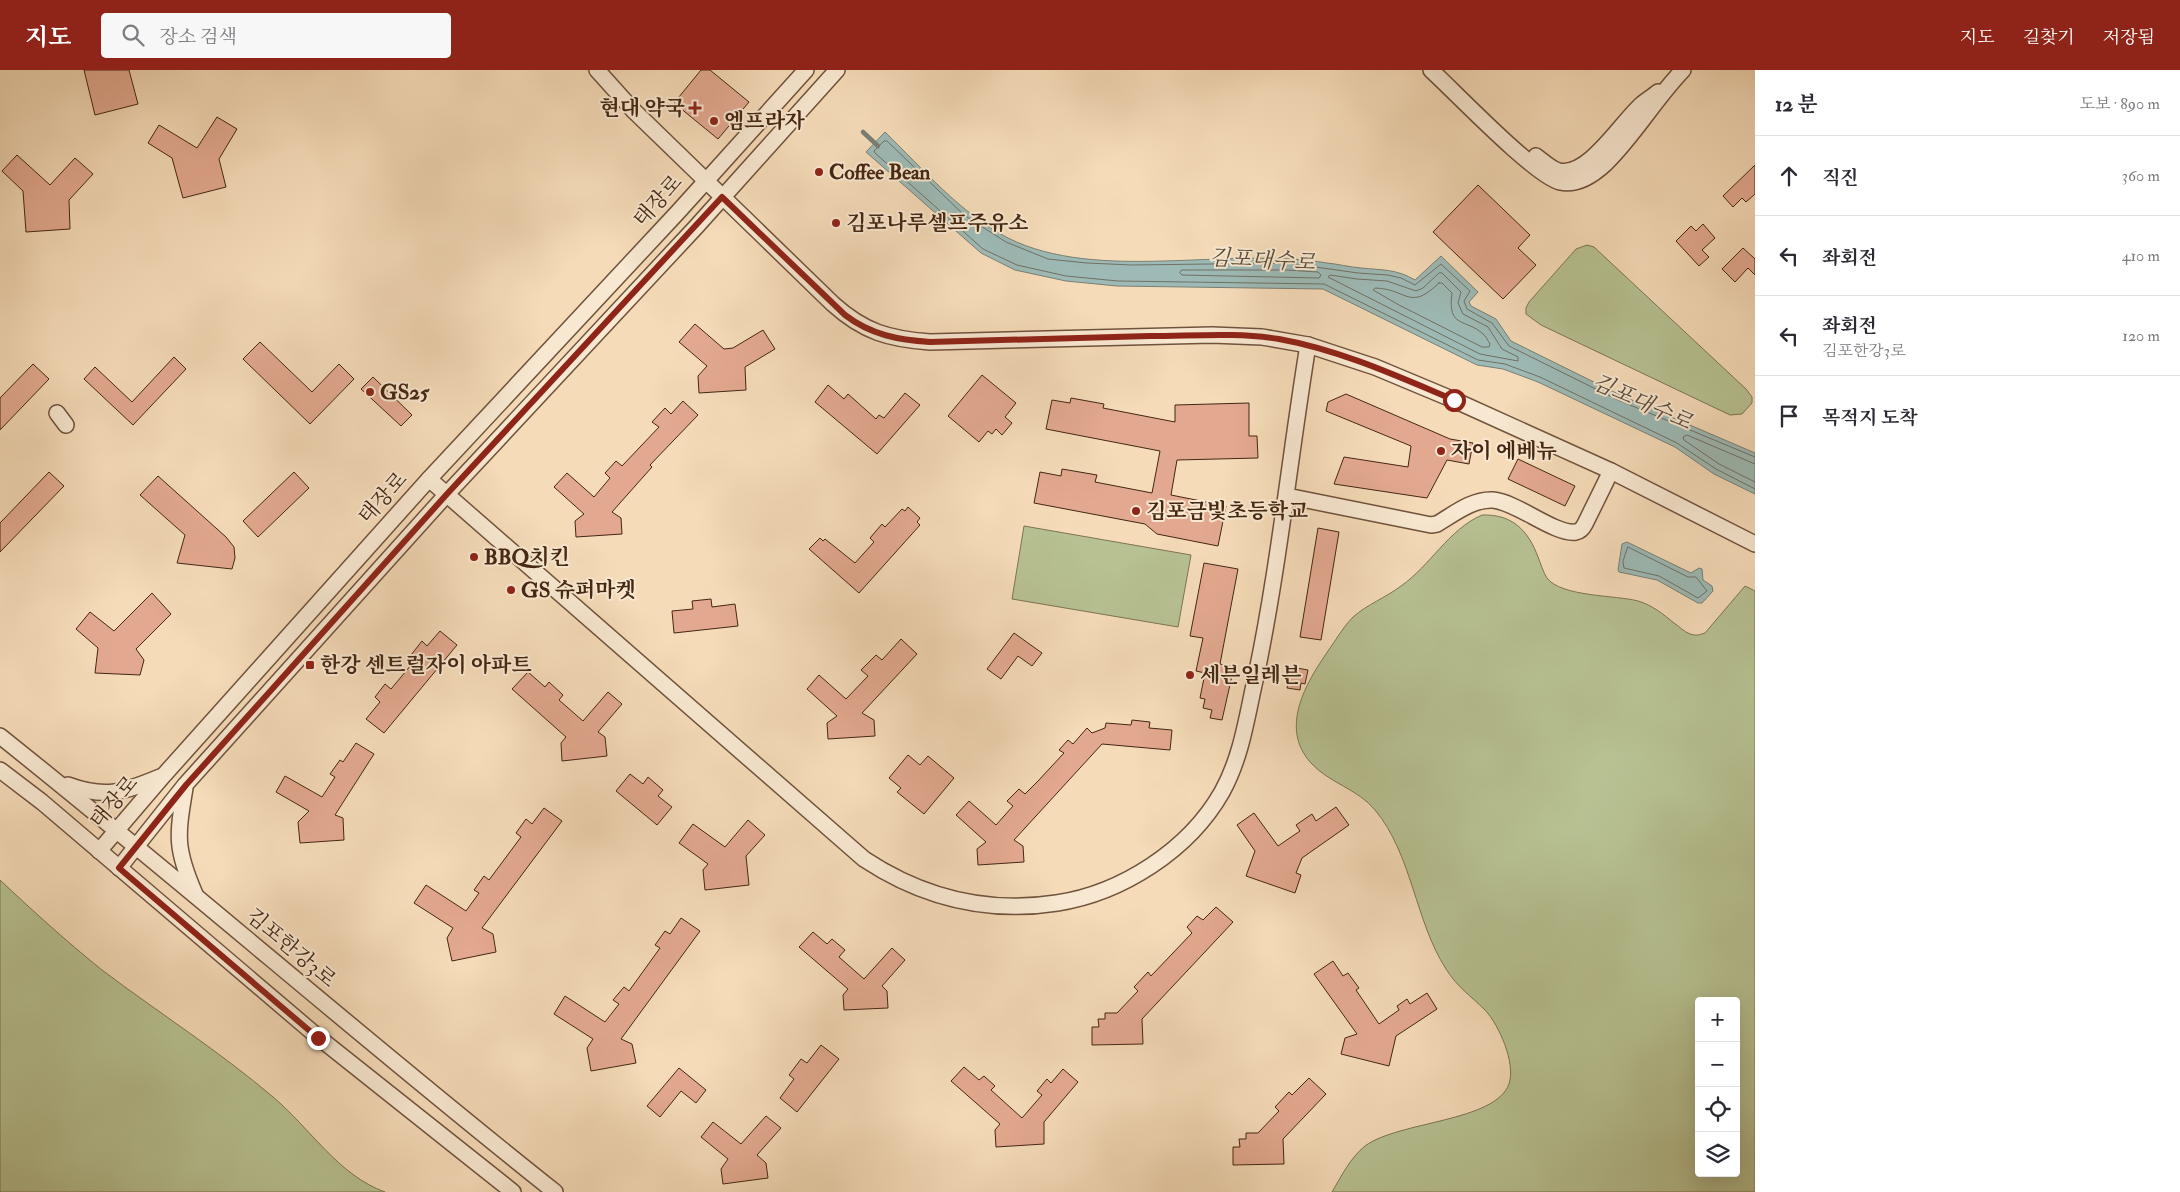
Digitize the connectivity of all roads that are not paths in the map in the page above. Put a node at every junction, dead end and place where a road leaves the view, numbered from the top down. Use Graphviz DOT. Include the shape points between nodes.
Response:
graph roads {
  1 [pos="597,70"];
  2 [pos="806,70"];
  3 [pos="837,70"];
  4 [pos="1431,70"];
  5 [pos="1446,70"];
  6 [pos="1683,70"];
  7 [pos="1670,84"];
  8 [pos="706,181"];
  9 [pos="722,197"];
  10 [pos="1308,345"];
  11 [pos="1611,471"];
  12 [pos="429,479"];
  13 [pos="447,494"];
  14 [pos="1287,496"];
  15 [pos="1755,544"];
  16 [pos="0,736"];
  17 [pos="0,770"];
  18 [pos="164,775"];
  19 [pos="57,781"];
  20 [pos="186,785"];
  21 [pos="116,831"];
  22 [pos="137,847"];
  23 [pos="99,852"];
  24 [pos="119,868"];
  25 [pos="196,898"];
  26 [pos="513,1192"];
  27 [pos="555,1192"];
  1 -- 8 [label="street, 태장로"];
  2 -- 8 [label="street, 태장로"];
  3 -- 9 [label="street"];
  4 -- 7 [label="street" via="1523,157 1550,178 1575,183 1604,164"];
  5 -- 7 [label="street" via="1529,150 1559,171 1570,170 1594,157 1642,104"];
  6 -- 7 [label="street"];
  8 -- 9 [label="street"];
  8 -- 12 [label="street, 태장로"];
  9 -- 10 [label="street" via="845,315 888,337 930,342 1246,336"];
  9 -- 13 [label="street"];
  10 -- 11 [label="street" via="1413,382"];
  10 -- 14 [label="street"];
  11 -- 14 [label="street" via="1585,524 1576,532 1494,500 1474,503 1431,525"];
  11 -- 15 [label="street"];
  12 -- 13 [label="street"];
  12 -- 18 [label="street, 태장로"];
  13 -- 14 [label="street" via="864,859 898,880 948,899 993,907 1068,901 1095,894 1135,875 1181,842 1216,800 1236,761 1246,726"];
  13 -- 20 [label="street"];
  16 -- 19 [label="street, 김포한강3로"];
  17 -- 23 [label="street"];
  18 -- 19 [label="street" via="131,789 103,793 88,792"];
  18 -- 21 [label="street, 태장로"];
  19 -- 21 [label="street, 김포한강3로"];
  20 -- 22 [label="street"];
  20 -- 25 [label="street" via="178,829 179,848"];
  21 -- 22 [label="street, 김포한강3로"];
  21 -- 23 [label="street, 태장로"];
  22 -- 24 [label="street"];
  22 -- 25 [label="street, 김포한강3로"];
  23 -- 24 [label="street"];
  24 -- 26 [label="street" via="318,1038"];
  25 -- 27 [label="street, 김포한강3로"];
}
